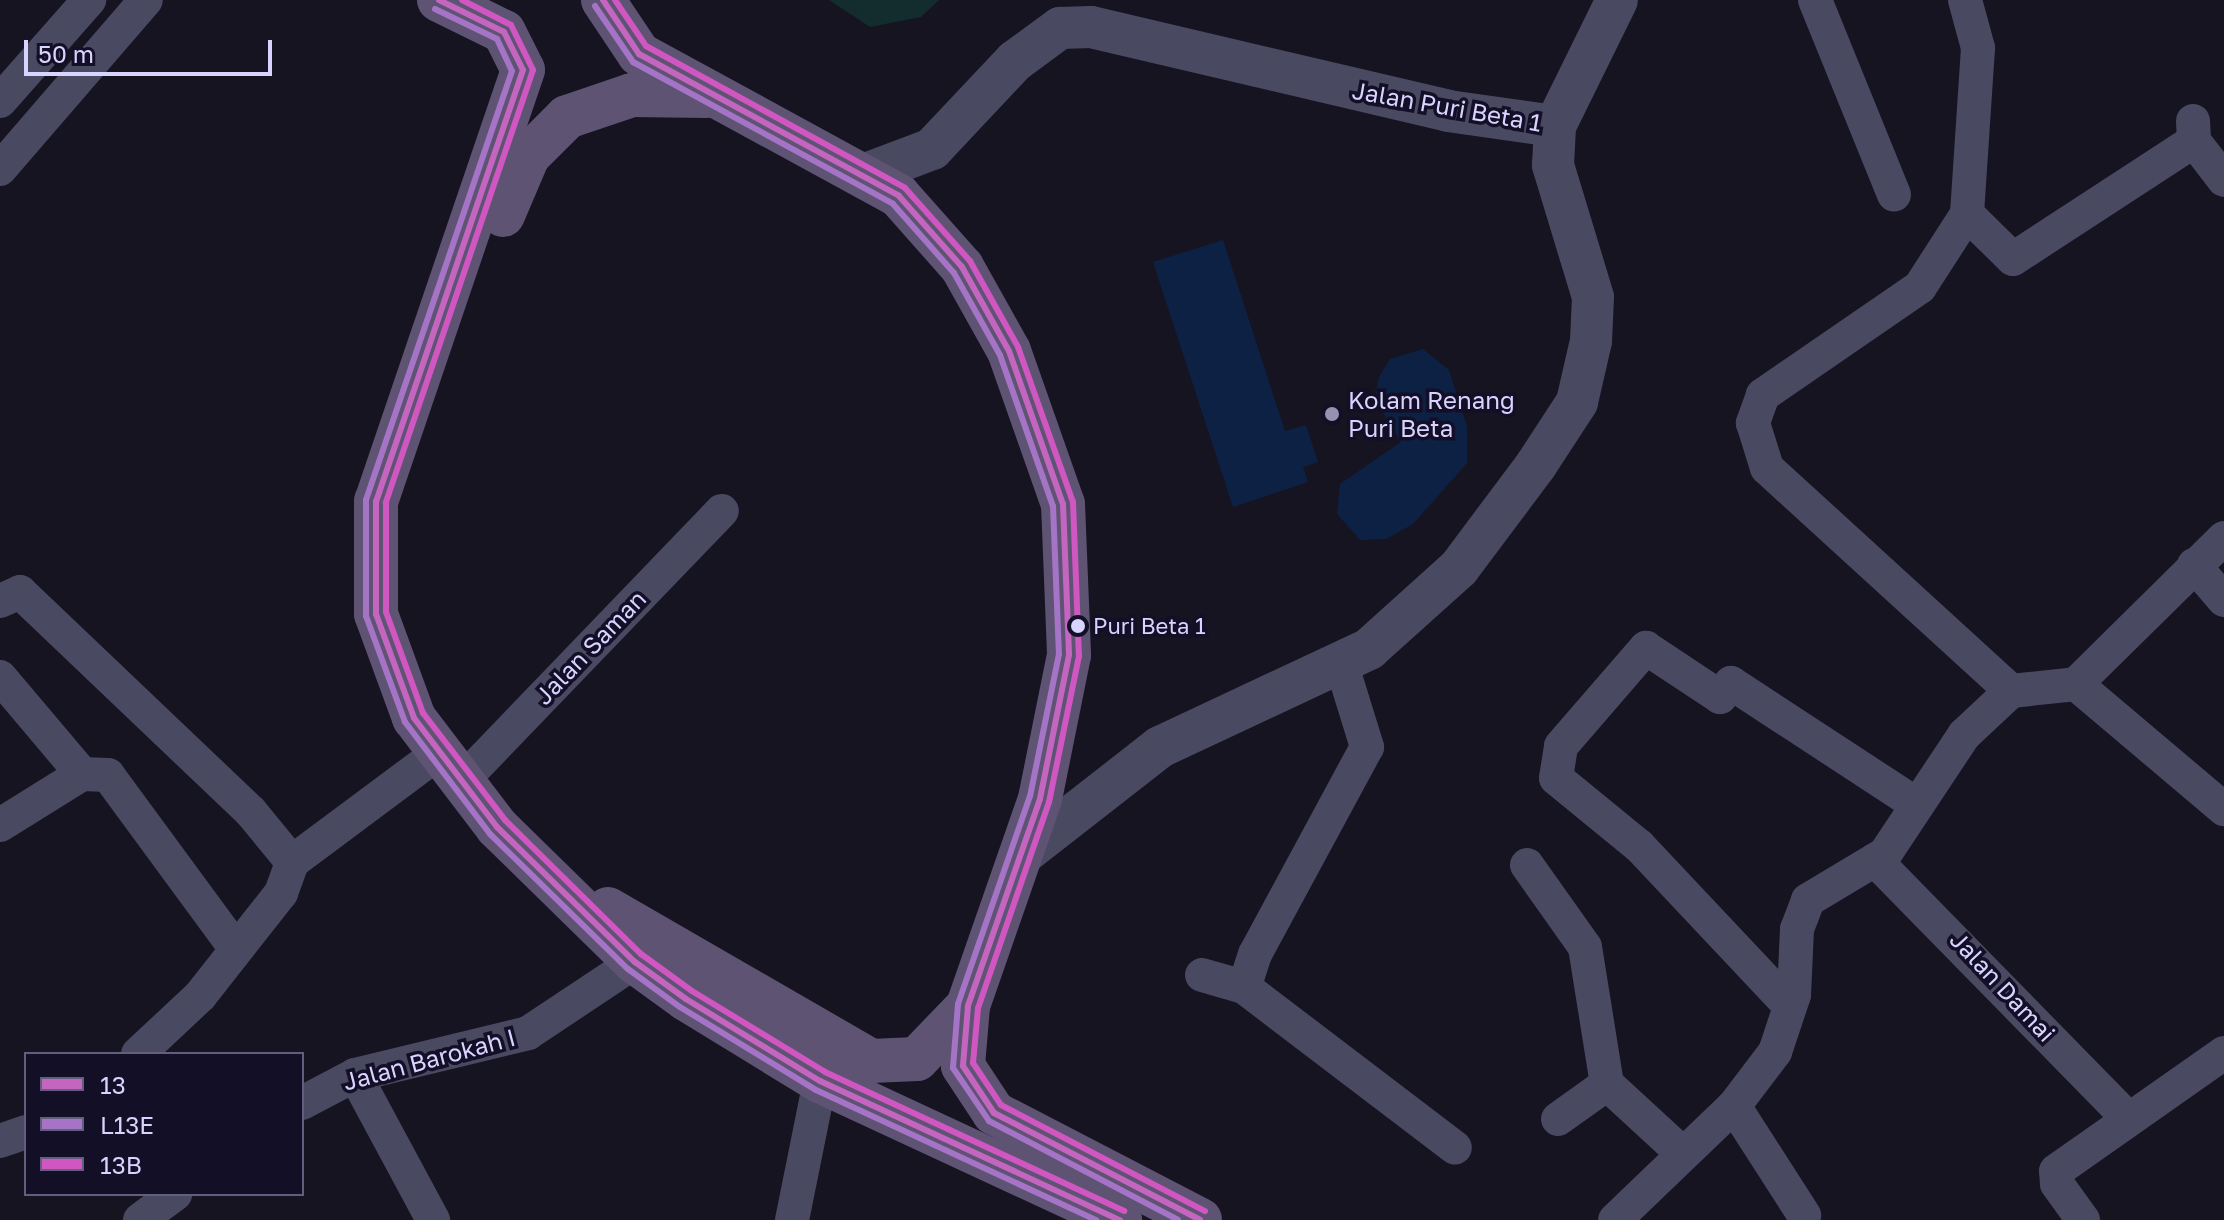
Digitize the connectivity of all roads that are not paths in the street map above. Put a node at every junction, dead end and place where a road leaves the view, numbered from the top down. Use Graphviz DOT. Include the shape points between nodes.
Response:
graph roads {
  1 [pos="146,0"];
  2 [pos="439,0"];
  3 [pos="603,0"];
  4 [pos="1617,0"];
  5 [pos="1815,0"];
  6 [pos="1965,0"];
  7 [pos="87,3"];
  8 [pos="122,30"];
  9 [pos="708,96"];
  10 [pos="0,101"];
  11 [pos="0,115"];
  12 [pos="1555,126"];
  13 [pos="30,135"];
  14 [pos="0,169"];
  15 [pos="866,174"];
  16 [pos="2224,180"];
  17 [pos="1894,195"];
  18 [pos="1967,214"];
  19 [pos="722,511"];
  20 [pos="2224,538"];
  21 [pos="2194,565"];
  22 [pos="2224,600"];
  23 [pos="0,601"];
  24 [pos="1332,670"];
  25 [pos="0,677"];
  26 [pos="2076,684"];
  27 [pos="2011,691"];
  28 [pos="405,699"];
  29 [pos="448,769"];
  30 [pos="82,774"];
  31 [pos="1916,804"];
  32 [pos="2224,809"];
  33 [pos="0,825"];
  34 [pos="1023,854"];
  35 [pos="529,859"];
  36 [pos="1875,860"];
  37 [pos="292,862"];
  38 [pos="1527,865"];
  39 [pos="235,948"];
  40 [pos="635,962"];
  41 [pos="1202,975"];
  42 [pos="1244,987"];
  43 [pos="1789,1005"];
  44 [pos="968,1006"];
  45 [pos="140,1052"];
  46 [pos="2224,1053"];
  47 [pos="355,1075"];
  48 [pos="820,1081"];
  49 [pos="1607,1084"];
  50 [pos="304,1102"];
  51 [pos="1734,1106"];
  52 [pos="2127,1117"];
  53 [pos="1558,1119"];
  54 [pos="24,1133"];
  55 [pos="0,1141"];
  56 [pos="1455,1148"];
  57 [pos="1683,1154"];
  58 [pos="172,1196"];
  59 [pos="1804,1215"];
  60 [pos="140,1220"];
  61 [pos="433,1220"];
  62 [pos="792,1220"];
  63 [pos="1120,1220"];
  64 [pos="1200,1220"];
  65 [pos="1615,1220"];
  66 [pos="2083,1220"];
  1 -- 8 [label="street"];
  2 -- 28 [label="main road" via="504,32 523,70 376,501 376,614"];
  3 -- 9 [label="main road" via="632,48"];
  4 -- 12 [label="street"];
  5 -- 17 [label="street"];
  6 -- 18 [label="street" via="1978,48"];
  7 -- 8 [label="street"];
  7 -- 10 [label="street"];
  8 -- 13 [label="street"];
  9 -- 15 [label="main road"];
  9 -- 28 [label="main road" via="632,95 593,104 551,128 523,164 407,498 393,597"];
  11 -- 13 [label="street"];
  12 -- 15 [label="street, Jalan Puri Beta 1" via="1448,111 1091,27 1060,28 1015,61 932,149"];
  12 -- 24 [label="street, Jalan Puri Beta 1" via="1553,165 1593,297 1577,402 1459,568"];
  13 -- 14 [label="street"];
  15 -- 34 [label="main road" via="922,219 994,319 1063,504 1072,588 1069,655"];
  16 -- 18 [label="street" via="2194,131 2013,259"];
  18 -- 27 [label="street" via="1920,287 1763,395 1753,423 1767,468"];
  19 -- 29 [label="street, Jalan Saman"];
  20 -- 21 [label="street"];
  21 -- 22 [label="street"];
  21 -- 26 [label="street"];
  23 -- 37 [label="street" via="20,592 251,812"];
  24 -- 34 [label="street, Jalan Puri Beta 1" via="1160,747"];
  24 -- 42 [label="street" via="1367,747 1255,954"];
  25 -- 30 [label="street"];
  26 -- 27 [label="street"];
  26 -- 32 [label="street"];
  27 -- 31 [label="street" via="1964,735"];
  28 -- 29 [label="main road"];
  29 -- 35 [label="main road"];
  29 -- 37 [label="street, Jalan Saman"];
  30 -- 33 [label="street"];
  30 -- 39 [label="street" via="108,775 121,788"];
  31 -- 36 [label="street"];
  31 -- 43 [label="street" via="1731,683 1720,697 1646,648 1561,746 1556,778 1639,846"];
  34 -- 44 [label="main road"];
  35 -- 40 [label="main road"];
  35 -- 44 [label="main road" via="871,1061 917,1059"];
  36 -- 43 [label="street" via="1808,900 1797,929"];
  36 -- 52 [label="street, Jalan Damai"];
  37 -- 39 [label="street" via="281,893"];
  38 -- 49 [label="street" via="1585,947"];
  39 -- 45 [label="street" via="200,996"];
  40 -- 47 [label="street, Jalan Barokah I" via="528,1033"];
  40 -- 48 [label="main road"];
  41 -- 42 [label="street"];
  42 -- 56 [label="street"];
  43 -- 51 [label="street" via="1775,1052"];
  44 -- 64 [label="main road" via="963,1066 985,1106"];
  46 -- 52 [label="street"];
  47 -- 50 [label="street, Jalan Barokah I"];
  47 -- 61 [label="street"];
  48 -- 62 [label="street"];
  48 -- 63 [label="main road"];
  49 -- 53 [label="street"];
  49 -- 57 [label="street"];
  51 -- 57 [label="street"];
  51 -- 59 [label="street"];
  52 -- 66 [label="street" via="2053,1178"];
  54 -- 55 [label="street"];
  57 -- 65 [label="street"];
  58 -- 60 [label="street"];
}
